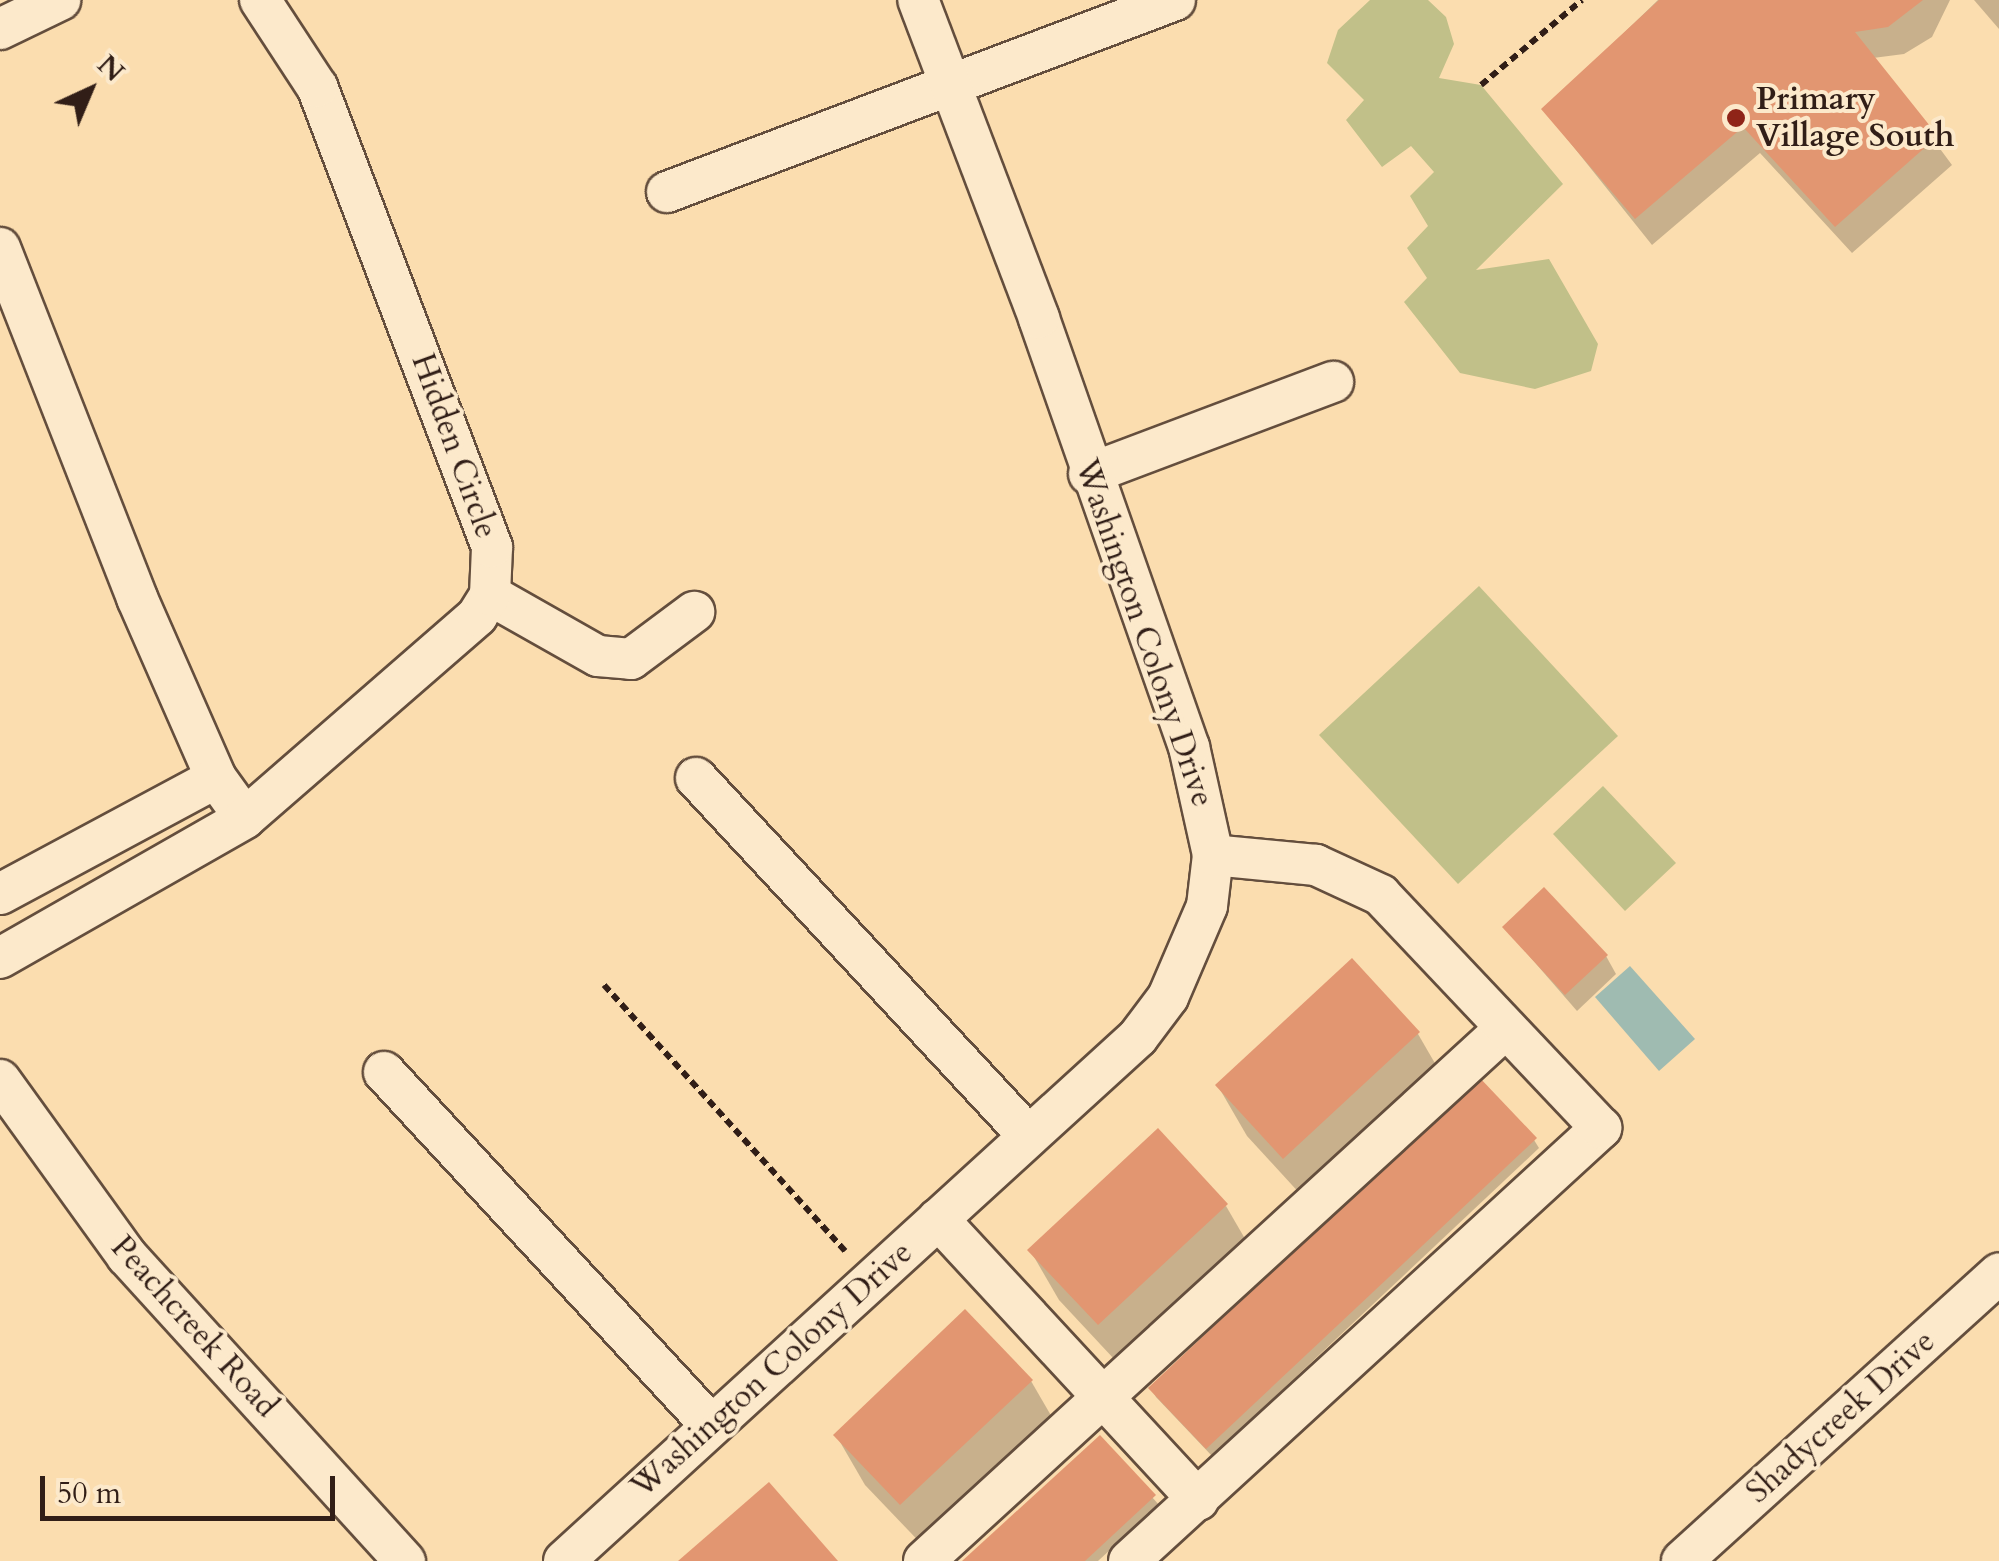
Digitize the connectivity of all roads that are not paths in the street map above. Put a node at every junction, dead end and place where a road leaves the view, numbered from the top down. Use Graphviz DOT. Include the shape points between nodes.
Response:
graph roads {
  1 [pos="60,0"];
  2 [pos="260,0"];
  3 [pos="918,0"];
  4 [pos="1175,0"];
  5 [pos="0,29"];
  6 [pos="952,86"];
  7 [pos="667,192"];
  8 [pos="0,248"];
  9 [pos="1334,382"];
  10 [pos="1089,474"];
  11 [pos="490,595"];
  12 [pos="694,612"];
  13 [pos="216,778"];
  14 [pos="696,778"];
  15 [pos="246,818"];
  16 [pos="1214,855"];
  17 [pos="0,894"];
  18 [pos="0,958"];
  19 [pos="1504,1029"];
  20 [pos="384,1072"];
  21 [pos="0,1080"];
  22 [pos="1028,1135"];
  23 [pos="938,1219"];
  24 [pos="1999,1274"];
  25 [pos="1104,1394"];
  26 [pos="711,1425"];
  27 [pos="1198,1500"];
  28 [pos="404,1561"];
  29 [pos="564,1561"];
  30 [pos="924,1561"];
  31 [pos="1129,1561"];
  32 [pos="1682,1561"];
  1 -- 5 [label="street"];
  2 -- 11 [label="street, Hidden Circle" via="318,87 492,548"];
  3 -- 6 [label="street, Washington Colony Drive"];
  4 -- 6 [label="street"];
  6 -- 7 [label="street"];
  6 -- 10 [label="street, Washington Colony Drive"];
  8 -- 13 [label="street" via="81,463"];
  9 -- 10 [label="street"];
  10 -- 16 [label="street, Washington Colony Drive" via="1189,747"];
  11 -- 12 [label="street" via="598,656 631,659"];
  11 -- 15 [label="street" via="478,616"];
  13 -- 15 [label="street"];
  13 -- 17 [label="street"];
  14 -- 22 [label="street"];
  15 -- 18 [label="street"];
  16 -- 19 [label="street" via="1316,865 1381,895"];
  16 -- 22 [label="street, Washington Colony Drive" via="1208,906 1168,997 1138,1037"];
  19 -- 25 [label="street"];
  19 -- 27 [label="street" via="1601,1128"];
  20 -- 26 [label="street"];
  21 -- 28 [label="street, Peachcreek Road" via="127,1256"];
  22 -- 23 [label="street, Washington Colony Drive"];
  23 -- 25 [label="street"];
  23 -- 26 [label="street, Washington Colony Drive"];
  24 -- 32 [label="street, Shadycreek Drive"];
  25 -- 27 [label="street"];
  25 -- 30 [label="street"];
  26 -- 29 [label="street, Washington Colony Drive"];
  27 -- 31 [label="street"];
}
